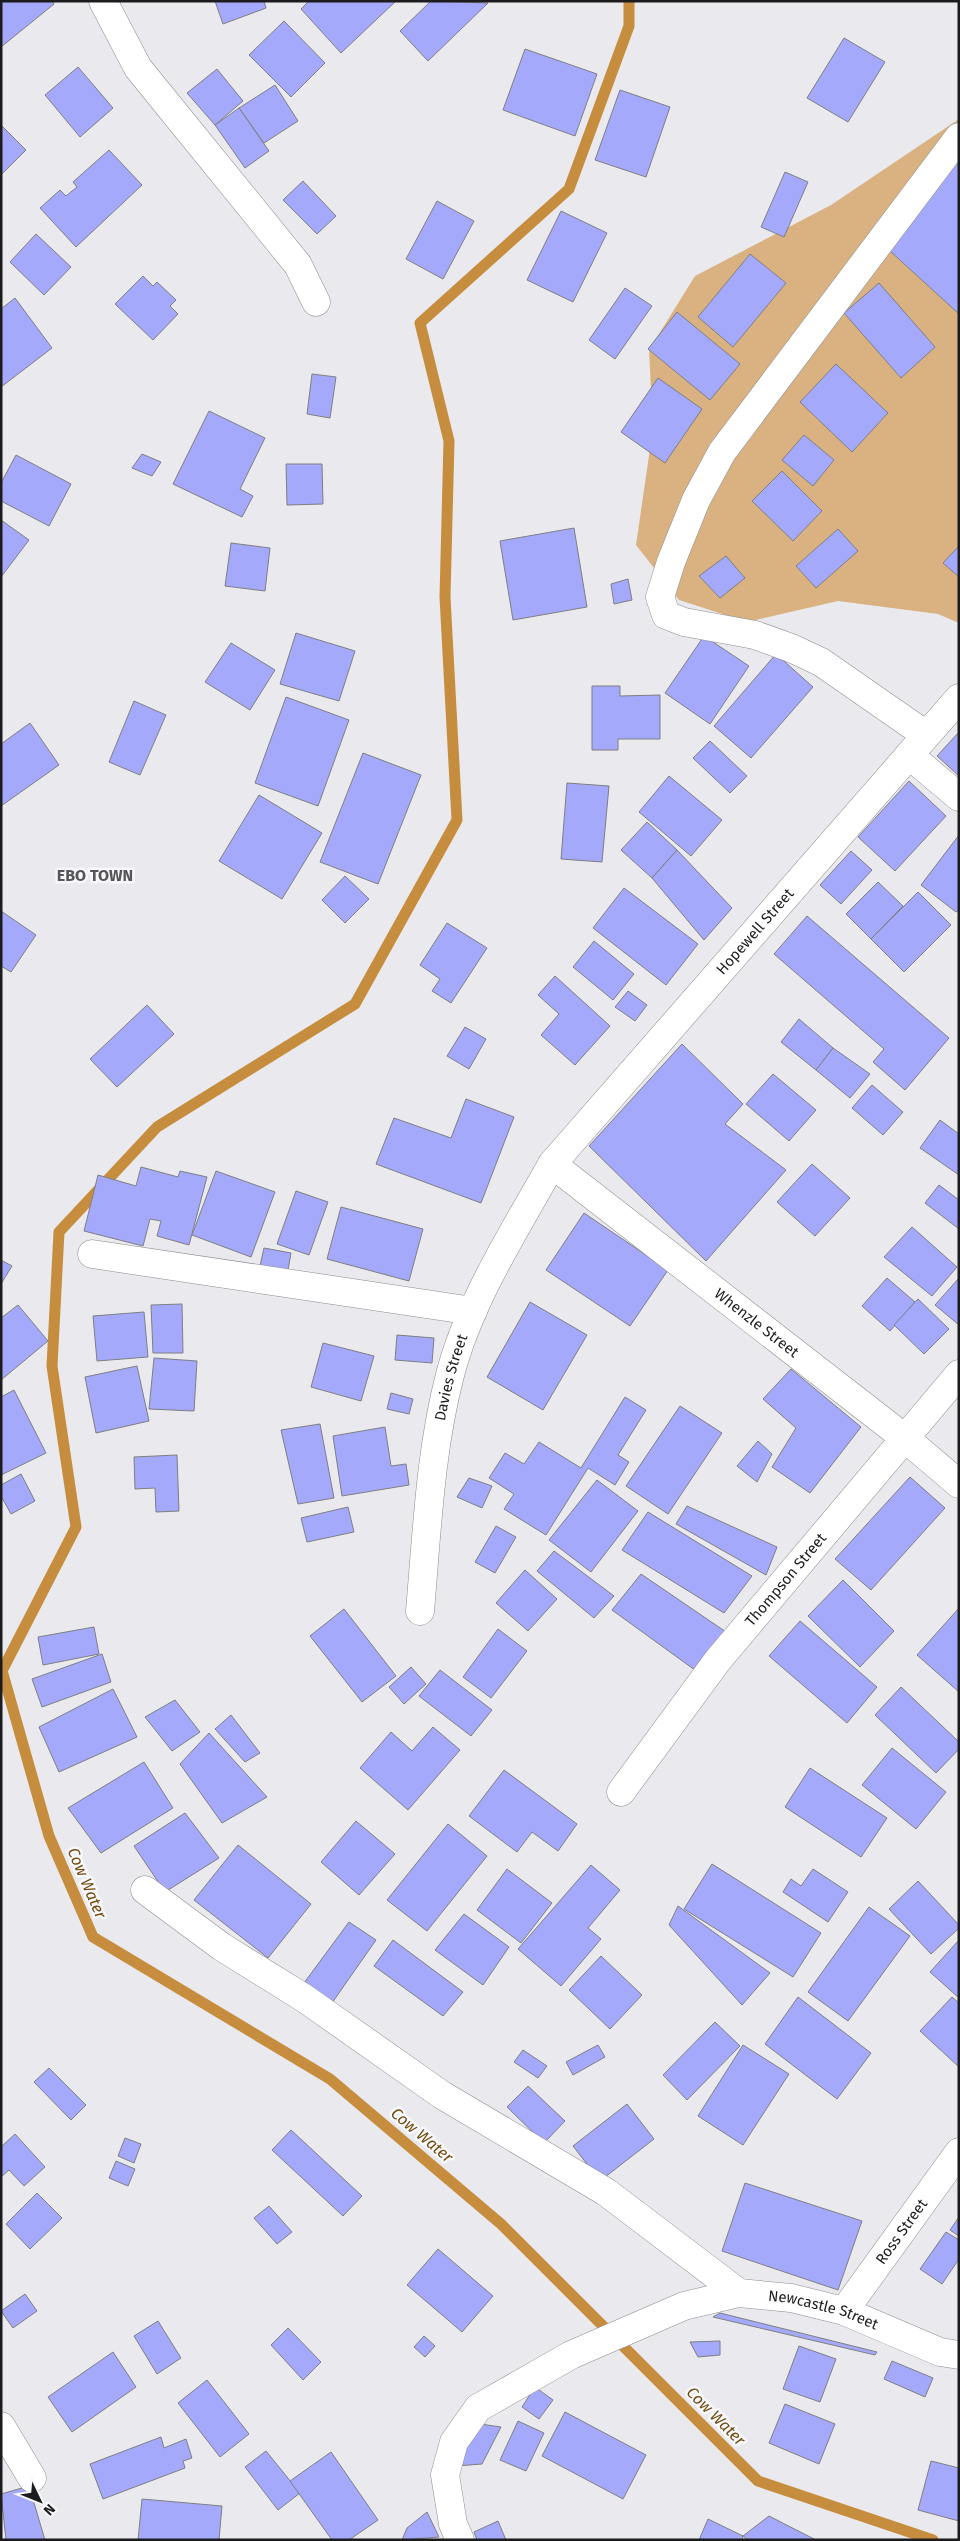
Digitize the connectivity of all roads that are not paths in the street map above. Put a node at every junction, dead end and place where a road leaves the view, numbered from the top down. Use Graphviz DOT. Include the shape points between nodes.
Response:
graph roads {
  1 [pos="103,1"];
  2 [pos="959,137"];
  3 [pos="316,302"];
  4 [pos="959,698"];
  5 [pos="917,745"];
  6 [pos="959,797"];
  7 [pos="552,1164"];
  8 [pos="92,1254"];
  9 [pos="473,1311"];
  10 [pos="959,1374"];
  11 [pos="906,1439"];
  12 [pos="959,1484"];
  13 [pos="420,1611"];
  14 [pos="620,1792"];
  15 [pos="145,1890"];
  16 [pos="959,2152"];
  17 [pos="739,2294"];
  18 [pos="844,2311"];
  19 [pos="959,2354"];
  20 [pos="1,2426"];
  21 [pos="32,2478"];
  22 [pos="460,2540"];
  1 -- 3 [label="street" via="138,68 298,265"];
  2 -- 5 [label="street" via="722,452 696,500 660,597 666,615 684,622 755,635 821,662"];
  4 -- 5 [label="street, Hopewell Street"];
  5 -- 6 [label="street"];
  5 -- 7 [label="street, Hopewell Street"];
  7 -- 9 [label="street, Davies Street" via="506,1244"];
  7 -- 11 [label="street, Whenzle Street"];
  8 -- 9 [label="street"];
  9 -- 13 [label="street, Davies Street" via="450,1372 437,1432"];
  10 -- 11 [label="street, Thompson Street"];
  11 -- 12 [label="street, Whenzle Street"];
  11 -- 14 [label="street, Thompson Street" via="718,1660"];
  15 -- 17 [label="street" via="222,1947 304,1998 442,2095 606,2192"];
  16 -- 18 [label="street, Ross Street"];
  17 -- 18 [label="street, Newcastle Street" via="791,2298"];
  17 -- 22 [label="street, Newcastle Street" via="684,2306 571,2355 478,2408 454,2442 445,2475 453,2524"];
  18 -- 19 [label="street, Newcastle Street" via="940,2352"];
  20 -- 21 [label="street"];
}
